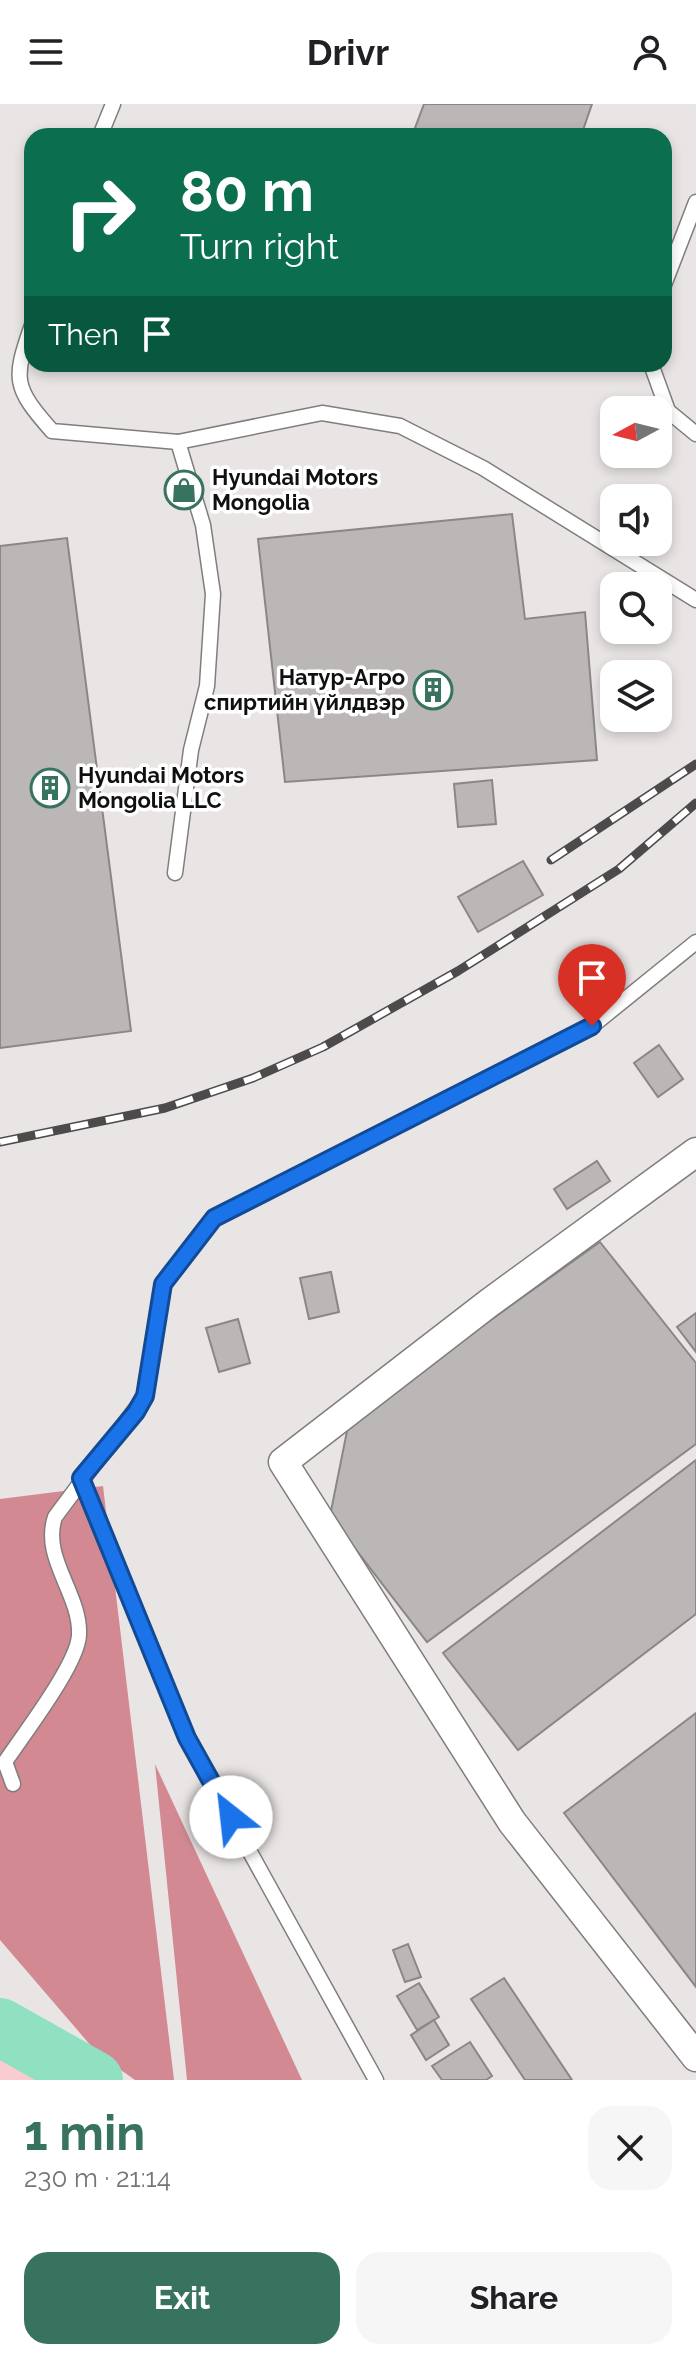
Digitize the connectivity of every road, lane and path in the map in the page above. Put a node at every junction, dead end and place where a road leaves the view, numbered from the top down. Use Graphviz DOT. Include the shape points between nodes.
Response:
graph roads {
  1 [pos="113,104"];
  2 [pos="103,128"];
  3 [pos="696,202"];
  4 [pos="672,264"];
  5 [pos="24,348"];
  6 [pos="651,372"];
  7 [pos="696,434"];
  8 [pos="178,442"];
  9 [pos="696,600"];
  10 [pos="175,873"];
  11 [pos="696,942"];
  12 [pos="696,1152"];
  13 [pos="81,1478"];
  14 [pos="13,1784"];
  15 [pos="696,2057"];
  16 [pos="376,2080"];
  1 -- 2 [label="lane"];
  3 -- 4 [label="lane"];
  5 -- 8 [label="lane" via="17,368 27,403 52,431"];
  6 -- 7 [label="lane" via="668,411"];
  8 -- 9 [label="lane" via="322,413 400,426 483,468"];
  8 -- 10 [label="lane" via="203,525 213,594 207,686 191,750"];
  11 -- 13 [label="lane" via="592,1026 214,1218 163,1284 145,1396"];
  12 -- 15 [label="street" via="283,1462 512,1822"];
  13 -- 14 [label="lane" via="50,1532 79,1636 73,1658 5,1762"];
  13 -- 16 [label="lane" via="187,1738"];
}
